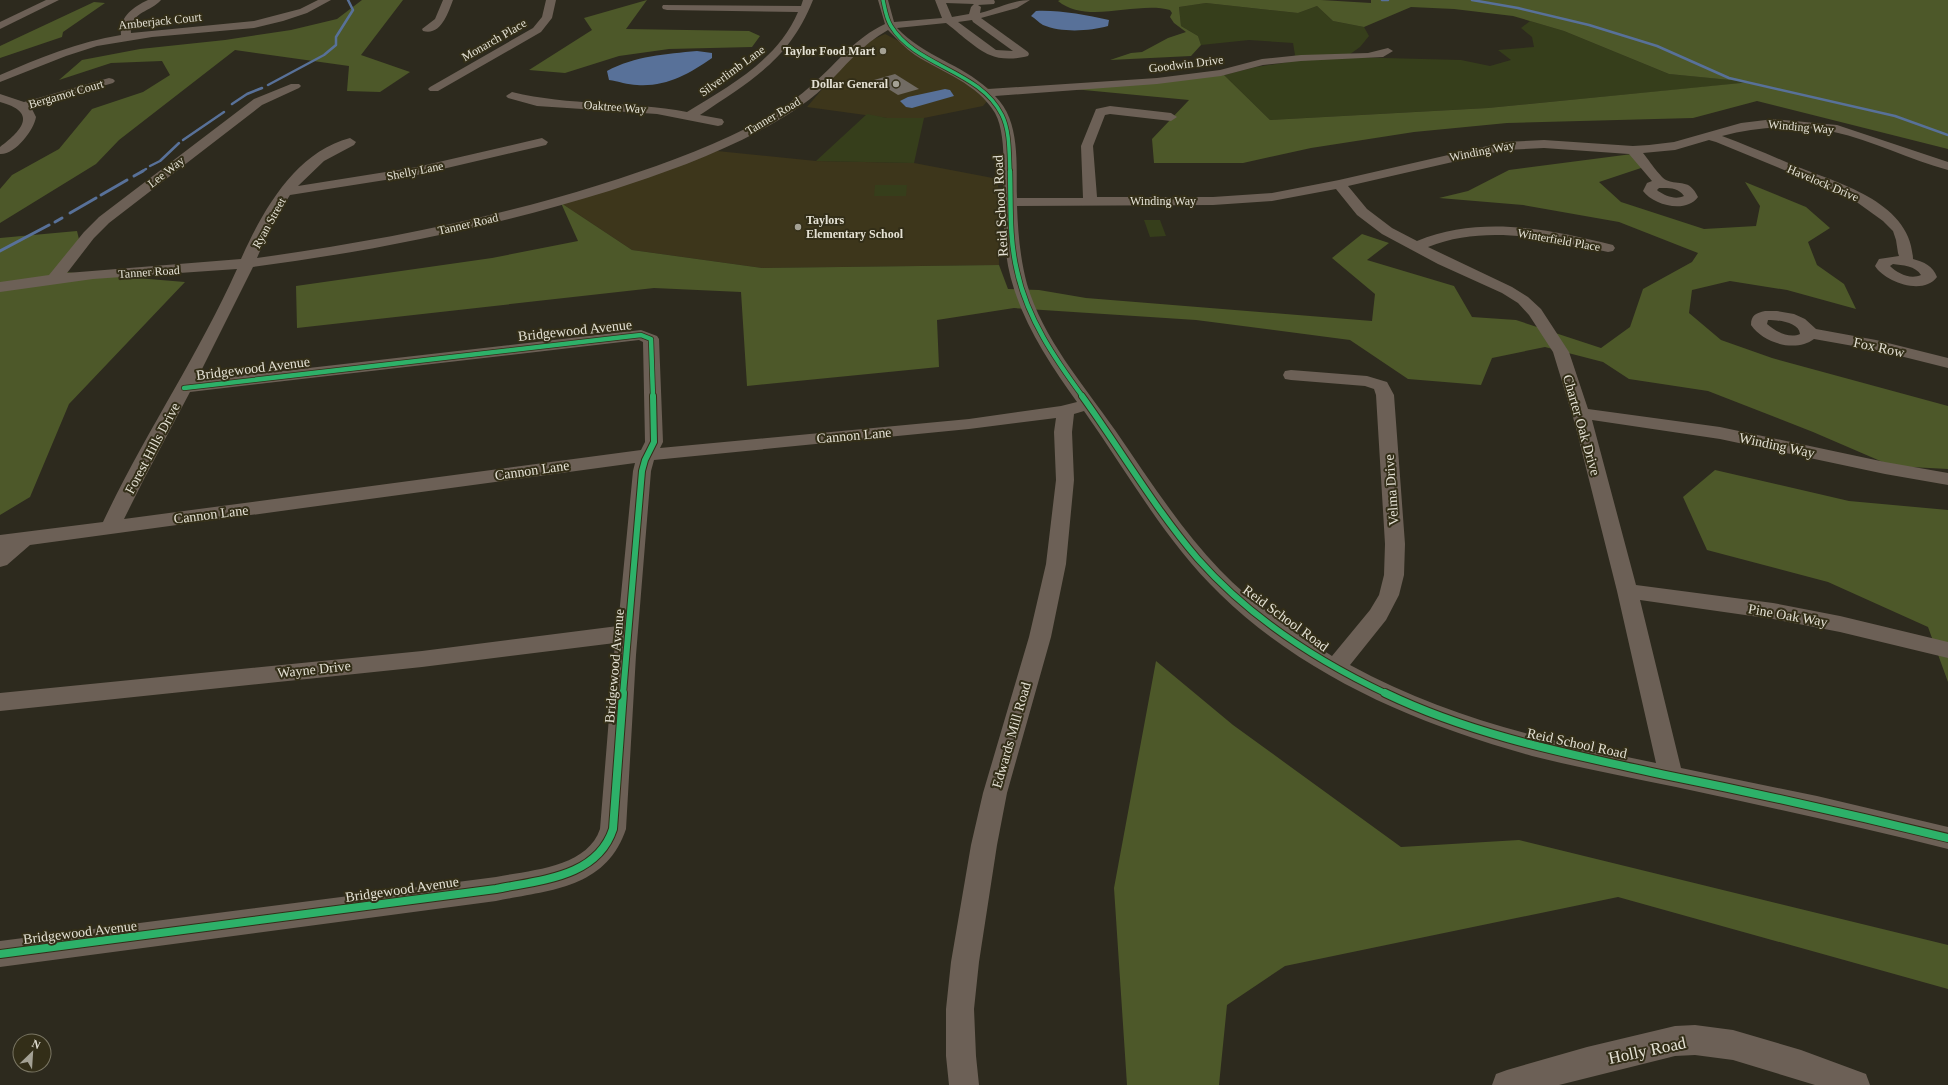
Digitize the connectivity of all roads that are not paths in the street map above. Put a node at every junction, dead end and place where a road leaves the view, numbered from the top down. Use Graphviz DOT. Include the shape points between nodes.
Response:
graph roads {
  1 [pos="54,0"];
  2 [pos="156,0"];
  3 [pos="326,0"];
  4 [pos="448,0"];
  5 [pos="551,0"];
  6 [pos="883,0"];
  7 [pos="940,0"];
  8 [pos="978,2"];
  9 [pos="1023,2"];
  10 [pos="806,5"];
  11 [pos="666,7"];
  12 [pos="974,16"];
  13 [pos="948,20"];
  14 [pos="0,26"];
  15 [pos="890,26"];
  16 [pos="427,29"];
  17 [pos="126,37"];
  18 [pos="1388,51"];
  19 [pos="0,78"];
  20 [pos="109,81"];
  21 [pos="295,86"];
  22 [pos="434,89"];
  23 [pos="986,93"];
  24 [pos="512,96"];
  25 [pos="0,98"];
  26 [pos="23,106"];
  27 [pos="690,116"];
  28 [pos="1171,117"];
  29 [pos="718,122"];
  30 [pos="1710,136"];
  31 [pos="350,142"];
  32 [pos="542,142"];
  33 [pos="1633,150"];
  34 [pos="2,151"];
  35 [pos="1948,166"];
  36 [pos="1338,184"];
  37 [pos="1662,184"];
  38 [pos="286,192"];
  39 [pos="1090,201"];
  40 [pos="1010,202"];
  41 [pos="1416,247"];
  42 [pos="1608,248"];
  43 [pos="1906,261"];
  44 [pos="248,263"];
  45 [pos="54,279"];
  46 [pos="0,287"];
  47 [pos="1809,333"];
  48 [pos="1948,363"];
  49 [pos="1291,375"];
  50 [pos="184,388"];
  51 [pos="1088,405"];
  52 [pos="1065,411"];
  53 [pos="1581,413"];
  54 [pos="648,455"];
  55 [pos="1948,479"];
  56 [pos="112,526"];
  57 [pos="25,538"];
  58 [pos="0,542"];
  59 [pos="0,560"];
  60 [pos="1627,591"];
  61 [pos="628,633"];
  62 [pos="1948,650"];
  63 [pos="1336,667"];
  64 [pos="0,702"];
  65 [pos="1670,775"];
  66 [pos="1948,838"];
  67 [pos="0,954"];
  68 [pos="964,1085"];
  69 [pos="1507,1085"];
  70 [pos="1855,1085"];
  1 -- 14 [label="street"];
  2 -- 17 [label="street" via="143,6 130,17 125,26"];
  3 -- 17 [label="street, Amberjack Court" via="296,13 256,24"];
  4 -- 16 [label="street" via="440,21"];
  5 -- 22 [label="street, Monarch Place" via="547,18 537,30"];
  6 -- 15 [label="street"];
  7 -- 8 [label="street"];
  7 -- 13 [label="street"];
  8 -- 9 [label="street"];
  8 -- 12 [label="street"];
  9 -- 12 [label="street"];
  10 -- 11 [label="street"];
  10 -- 27 [label="street, Silverlimb Lane" via="783,48 767,63"];
  12 -- 13 [label="street"];
  12 -- 13 [label="street" via="1024,54 993,53"];
  13 -- 15 [label="street"];
  15 -- 23 [label="street, Reid School Road" via="919,52"];
  15 -- 44 [label="street, Tanner Road" via="857,45 812,92 786,110 740,136 665,167 584,194 481,221 354,247"];
  17 -- 19 [label="street, Amberjack Court" via="86,45"];
  18 -- 23 [label="street, Goodwin Drive" via="1368,56 1262,62 1221,73 1157,81"];
  20 -- 26 [label="street, Bergamot Court"];
  21 -- 45 [label="street, Lee Way" via="258,102 104,220"];
  23 -- 40 [label="street, Reid School Road" via="996,104 1004,124 1009,149"];
  24 -- 27 [label="street, Oaktree Way" via="538,102 657,110"];
  25 -- 26 [label="street"];
  26 -- 34 [label="street" via="30,116 29,124 16,141"];
  27 -- 29 [label="street, Oaktree Way"];
  28 -- 39 [label="street" via="1110,110 1100,112 1087,146"];
  30 -- 33 [label="street, Winding Way" via="1675,146"];
  30 -- 35 [label="street, Winding Way" via="1761,123 1822,126 1853,133"];
  30 -- 43 [label="street, Havelock Drive" via="1870,204 1899,230"];
  31 -- 38 [label="street, Ryan Street" via="323,155 298,177"];
  32 -- 38 [label="street, Shelly Lane" via="417,171"];
  33 -- 36 [label="street, Winding Way" via="1514,144"];
  33 -- 37 [label="street"];
  36 -- 39 [label="street, Winding Way" via="1246,199"];
  36 -- 41 [label="street, Charter Oak Drive" via="1369,218"];
  38 -- 44 [label="street, Ryan Street" via="264,225"];
  39 -- 40 [label="street, Winding Way"];
  40 -- 51 [label="street, Reid School Road" via="1012,249 1024,297 1063,372"];
  41 -- 42 [label="street, Winterfield Place" via="1456,234 1490,231 1544,235"];
  41 -- 53 [label="street, Charter Oak Drive" via="1507,290 1530,306 1546,326 1561,352"];
  44 -- 45 [label="street, Tanner Road"];
  44 -- 50 [label="street, Forest Hills Drive"];
  45 -- 46 [label="street, Tanner Road"];
  47 -- 48 [label="street, Fox Row" via="1876,345"];
  49 -- 63 [label="street, Velma Drive" via="1367,381 1381,386 1385,395 1395,544 1394,575 1389,595 1378,615"];
  50 -- 54 [label="street, Bridgewood Avenue" via="597,339 646,336 652,343 655,431 654,442"];
  50 -- 56 [label="street, Forest Hills Drive" via="137,473"];
  51 -- 52 [label="street"];
  51 -- 63 [label="street, Reid School Road" via="1175,531 1202,564 1229,592 1260,618 1305,650"];
  52 -- 54 [label="street, Cannon Lane" via="969,424"];
  52 -- 68 [label="street, Edwards Mill Road" via="1065,480 1056,564 1040,637 995,793 965,962 960,1009"];
  53 -- 55 [label="street, Winding Way" via="1720,433"];
  53 -- 60 [label="street, Charter Oak Drive"];
  54 -- 56 [label="street, Cannon Lane"];
  54 -- 61 [label="street, Bridgewood Avenue" via="642,471"];
  56 -- 57 [label="street, Cannon Lane"];
  57 -- 58 [label="street, Cannon Lane"];
  57 -- 59 [label="street"];
  60 -- 62 [label="street, Pine Oak Way" via="1773,611"];
  60 -- 65 [label="street, Charter Oak Drive"];
  61 -- 64 [label="street, Wayne Drive" via="422,658"];
  61 -- 67 [label="street, Bridgewood Avenue" via="613,829 601,851 582,868 562,876 496,889"];
  63 -- 65 [label="street, Reid School Road" via="1396,699 1474,729 1548,750"];
  65 -- 66 [label="street, Reid School Road" via="1835,810"];
  69 -- 70 [label="street, Holly Road" via="1587,1062 1668,1043 1695,1040 1733,1045 1801,1065"];
}
